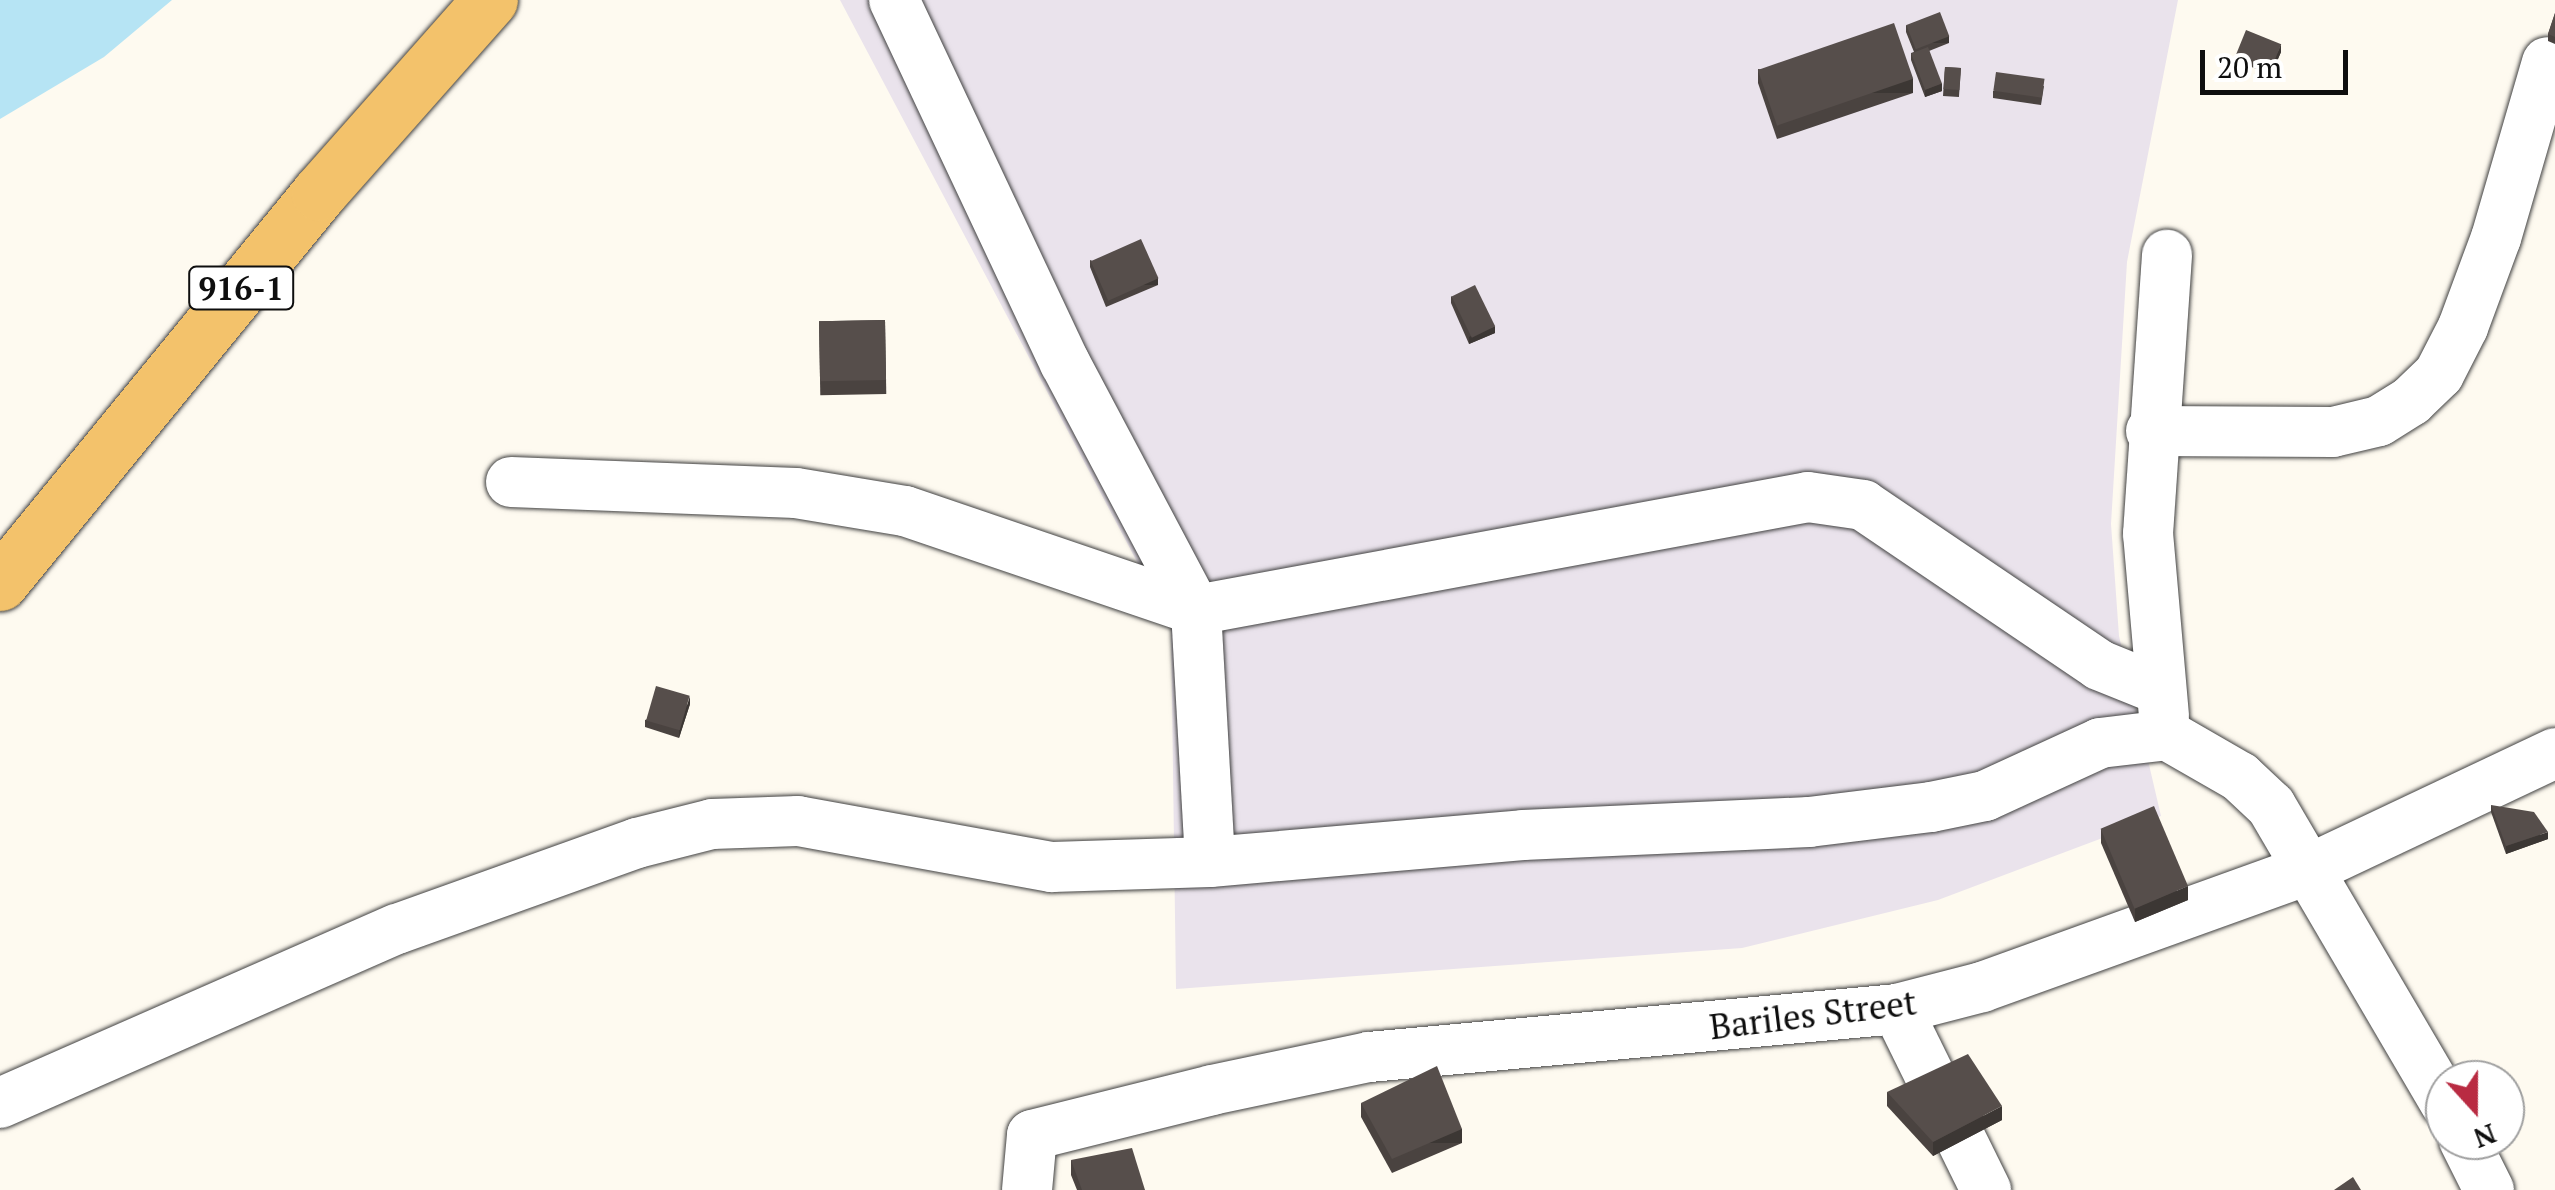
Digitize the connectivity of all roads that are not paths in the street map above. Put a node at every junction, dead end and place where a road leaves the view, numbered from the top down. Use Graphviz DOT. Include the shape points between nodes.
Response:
graph roads {
  1 [pos="490,0"];
  2 [pos="894,0"];
  3 [pos="2547,62"];
  4 [pos="2167,254"];
  5 [pos="2151,432"];
  6 [pos="511,482"];
  7 [pos="0,583"];
  8 [pos="1196,610"];
  9 [pos="2164,713"];
  10 [pos="2555,753"];
  11 [pos="1210,862"];
  12 [pos="2312,868"];
  13 [pos="1897,1009"];
  14 [pos="2425,1068"];
  15 [pos="0,1103"];
  16 [pos="2474,1160"];
  17 [pos="1027,1190"];
  18 [pos="1986,1190"];
  19 [pos="2489,1190"];
  1 -- 7 [label="main road, 916-1" via="344,164"];
  2 -- 8 [label="street" via="1065,363"];
  3 -- 5 [label="street" via="2463,327 2438,374 2411,401 2379,420 2333,432"];
  4 -- 5 [label="street"];
  5 -- 9 [label="street" via="2148,534"];
  6 -- 8 [label="street" via="796,493 905,511"];
  8 -- 9 [label="street" via="1808,497 1862,505"];
  8 -- 11 [label="street"];
  9 -- 11 [label="street" via="2001,790 1931,807 1809,822 1523,836"];
  9 -- 12 [label="street" via="2271,806"];
  10 -- 12 [label="street, Bariles Street"];
  11 -- 15 [label="street" via="1052,867 798,820 712,824 636,843 397,929"];
  12 -- 13 [label="street, Bariles Street" via="1982,987"];
  12 -- 14 [label="street"];
  13 -- 17 [label="street, Bariles Street" via="1369,1058 1032,1135"];
  13 -- 18 [label="street"];
  16 -- 19 [label="street"];
}
